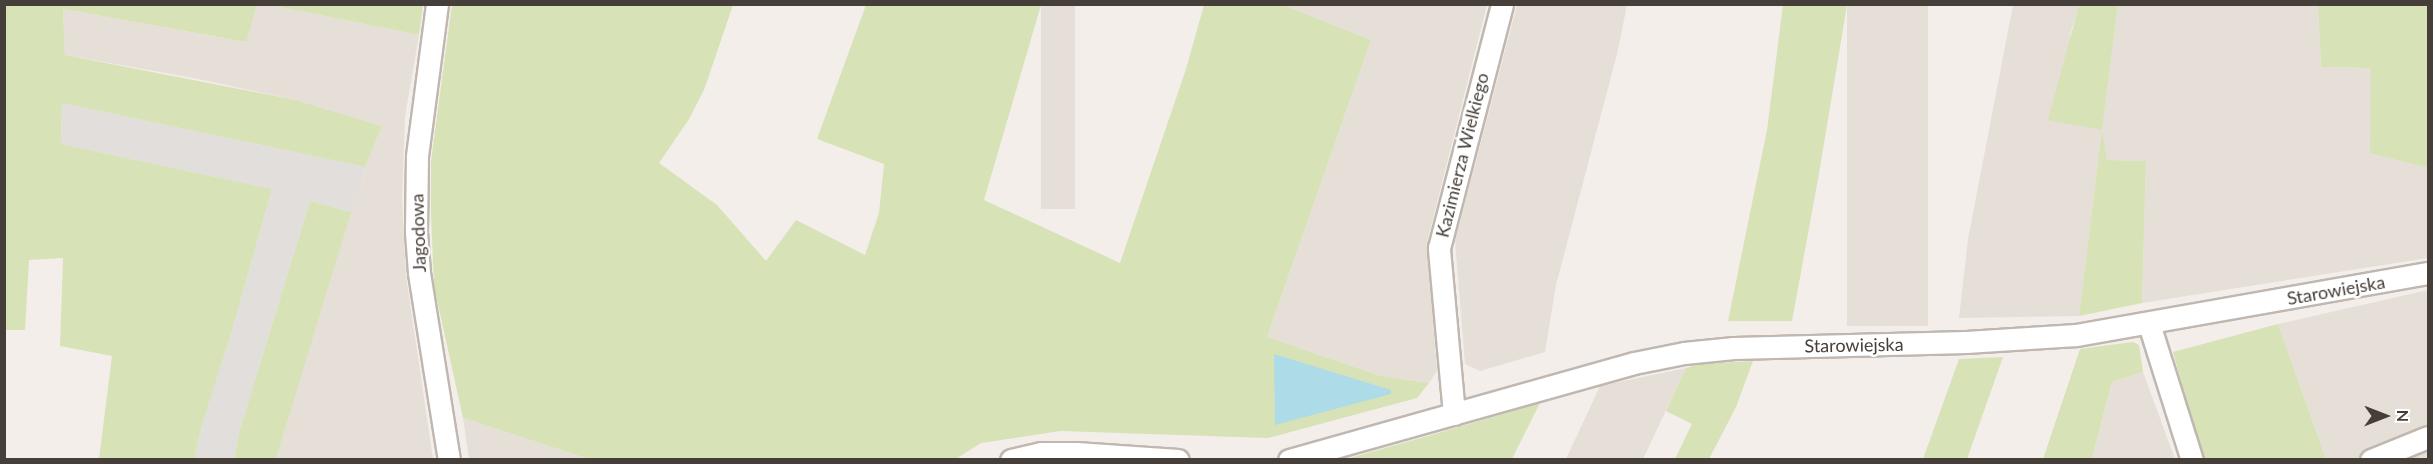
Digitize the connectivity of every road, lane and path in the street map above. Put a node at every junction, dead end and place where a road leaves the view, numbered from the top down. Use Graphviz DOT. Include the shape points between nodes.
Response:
graph roads {
  1 [pos="437,4"];
  2 [pos="1502,4"];
  3 [pos="2428,273"];
  4 [pos="2149,324"];
  5 [pos="1454,414"];
  6 [pos="2428,437"];
  7 [pos="449,459"];
  8 [pos="1011,459"];
  9 [pos="1178,459"];
  10 [pos="1289,459"];
  11 [pos="2192,459"];
  12 [pos="2371,459"];
  1 -- 7 [label="street, Jagodowa" via="417,156 416,232 418,273"];
  2 -- 5 [label="street, Kazimierza Wielkiego" via="1439,248"];
  3 -- 4 [label="street, Starowiejska"];
  4 -- 5 [label="street, Starowiejska" via="2028,339 1684,353 1634,363"];
  4 -- 11 [label="street"];
  5 -- 10 [label="street, Starowiejska"];
  6 -- 12 [label="street"];
  8 -- 9 [label="street" via="1041,453 1076,453"];
}
